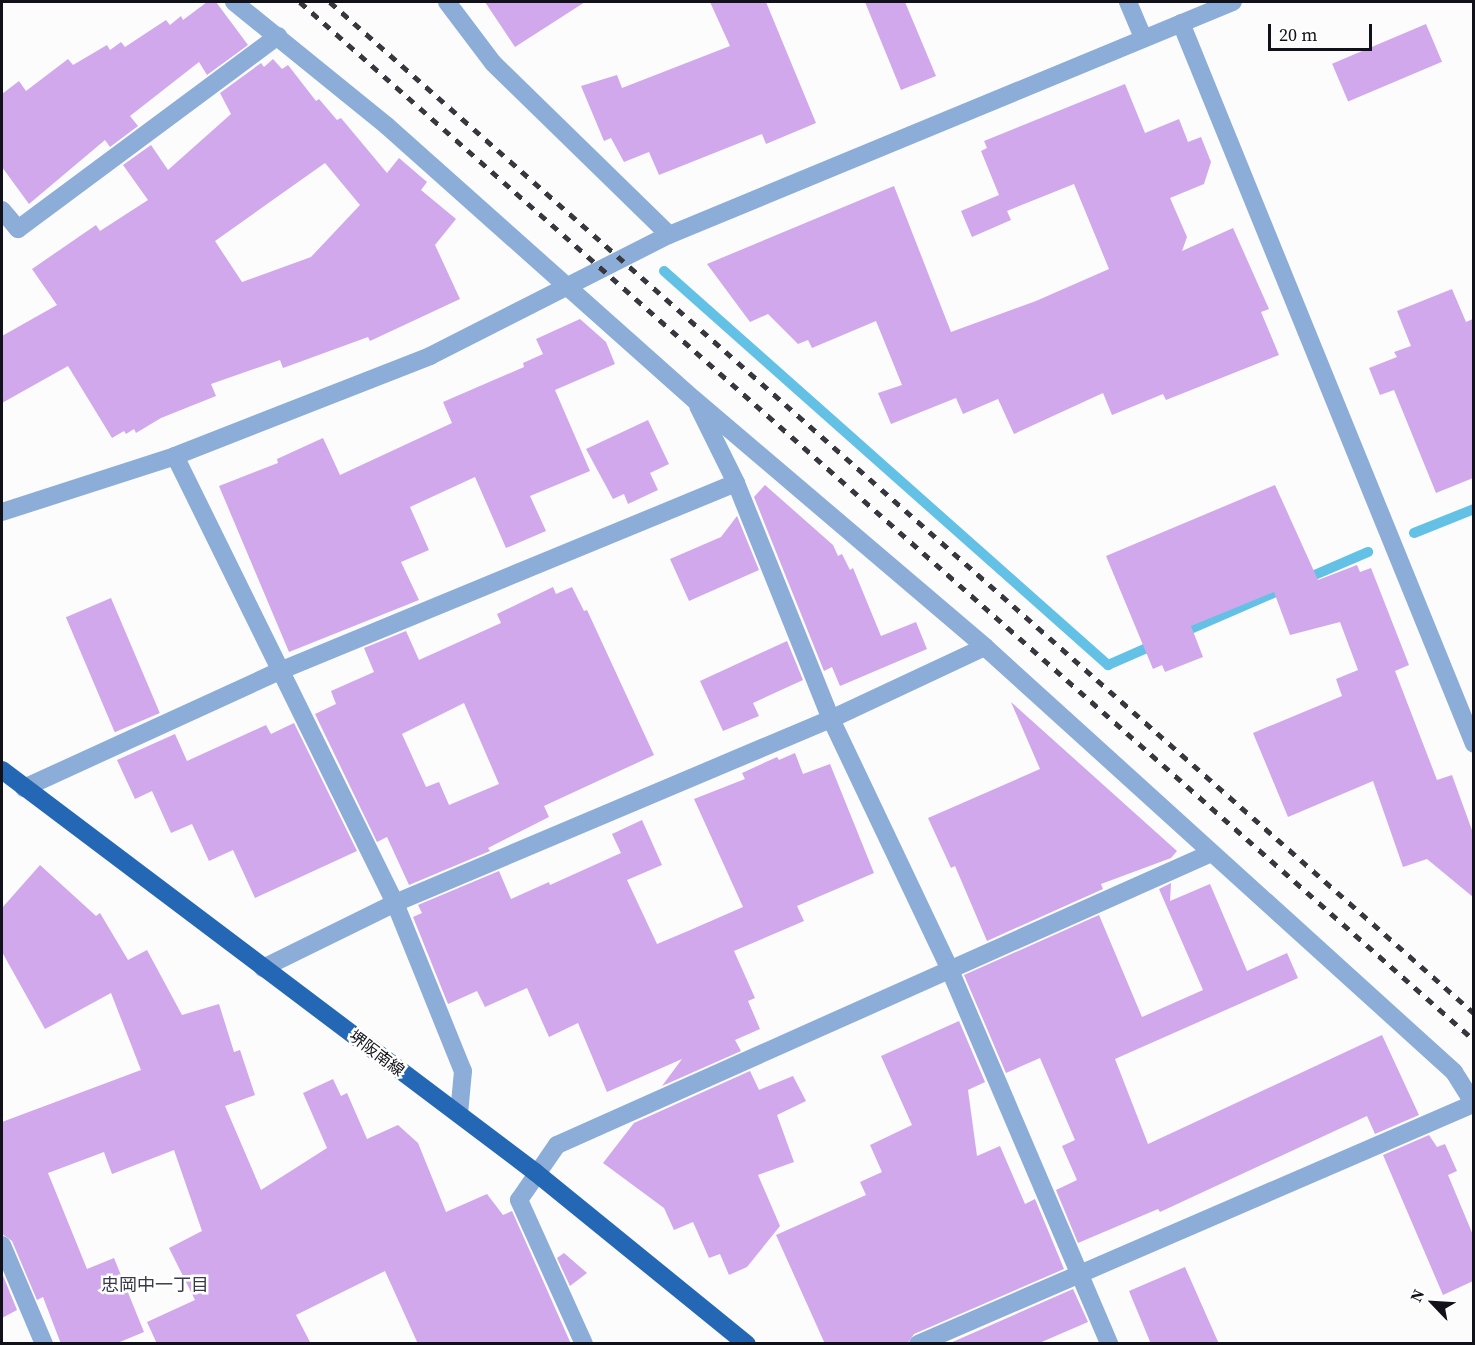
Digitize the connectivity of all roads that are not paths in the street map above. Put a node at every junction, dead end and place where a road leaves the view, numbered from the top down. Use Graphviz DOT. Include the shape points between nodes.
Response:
graph roads {
  1 [pos="234,2"];
  2 [pos="447,2"];
  3 [pos="1128,2"];
  4 [pos="1233,2"];
  5 [pos="1181,23"];
  6 [pos="278,36"];
  7 [pos="1143,38"];
  8 [pos="2,210"];
  9 [pos="669,235"];
  10 [pos="565,286"];
  11 [pos="695,400"];
  12 [pos="175,456"];
  13 [pos="736,483"];
  14 [pos="2,512"];
  15 [pos="985,647"];
  16 [pos="282,670"];
  17 [pos="831,718"];
  18 [pos="1473,744"];
  19 [pos="2,770"];
  20 [pos="24,788"];
  21 [pos="1209,854"];
  22 [pos="395,903"];
  23 [pos="263,968"];
  24 [pos="949,968"];
  25 [pos="1473,1104"];
  26 [pos="459,1114"];
  27 [pos="535,1172"];
  28 [pos="2,1245"];
  29 [pos="1076,1272"];
  30 [pos="44,1344"];
  31 [pos="584,1344"];
  32 [pos="747,1344"];
  33 [pos="918,1344"];
  34 [pos="1109,1344"];
  1 -- 6 [label="street"];
  2 -- 9 [label="street" via="493,63"];
  3 -- 7 [label="street"];
  4 -- 5 [label="street"];
  5 -- 7 [label="street"];
  5 -- 18 [label="street"];
  6 -- 8 [label="street" via="18,229"];
  6 -- 10 [label="street" via="387,126"];
  7 -- 9 [label="street"];
  9 -- 10 [label="street"];
  10 -- 11 [label="street"];
  10 -- 12 [label="street" via="430,356"];
  11 -- 13 [label="street"];
  11 -- 15 [label="street"];
  12 -- 14 [label="street"];
  12 -- 16 [label="street"];
  13 -- 16 [label="street"];
  13 -- 17 [label="street"];
  15 -- 17 [label="street"];
  15 -- 21 [label="street"];
  16 -- 20 [label="street"];
  16 -- 22 [label="street"];
  17 -- 22 [label="street"];
  17 -- 24 [label="street"];
  19 -- 20 [label="main road, 堺阪南線"];
  20 -- 23 [label="main road, 堺阪南線"];
  21 -- 24 [label="street"];
  21 -- 25 [label="street" via="1454,1072"];
  22 -- 23 [label="street"];
  22 -- 26 [label="street" via="463,1071"];
  23 -- 26 [label="main road, 堺阪南線"];
  24 -- 27 [label="street" via="572,1137 557,1145"];
  24 -- 29 [label="street"];
  25 -- 29 [label="street"];
  26 -- 27 [label="main road, 堺阪南線"];
  27 -- 31 [label="street" via="519,1200"];
  27 -- 32 [label="main road, 堺阪南線"];
  28 -- 30 [label="street"];
  29 -- 33 [label="street"];
  29 -- 34 [label="street"];
}
